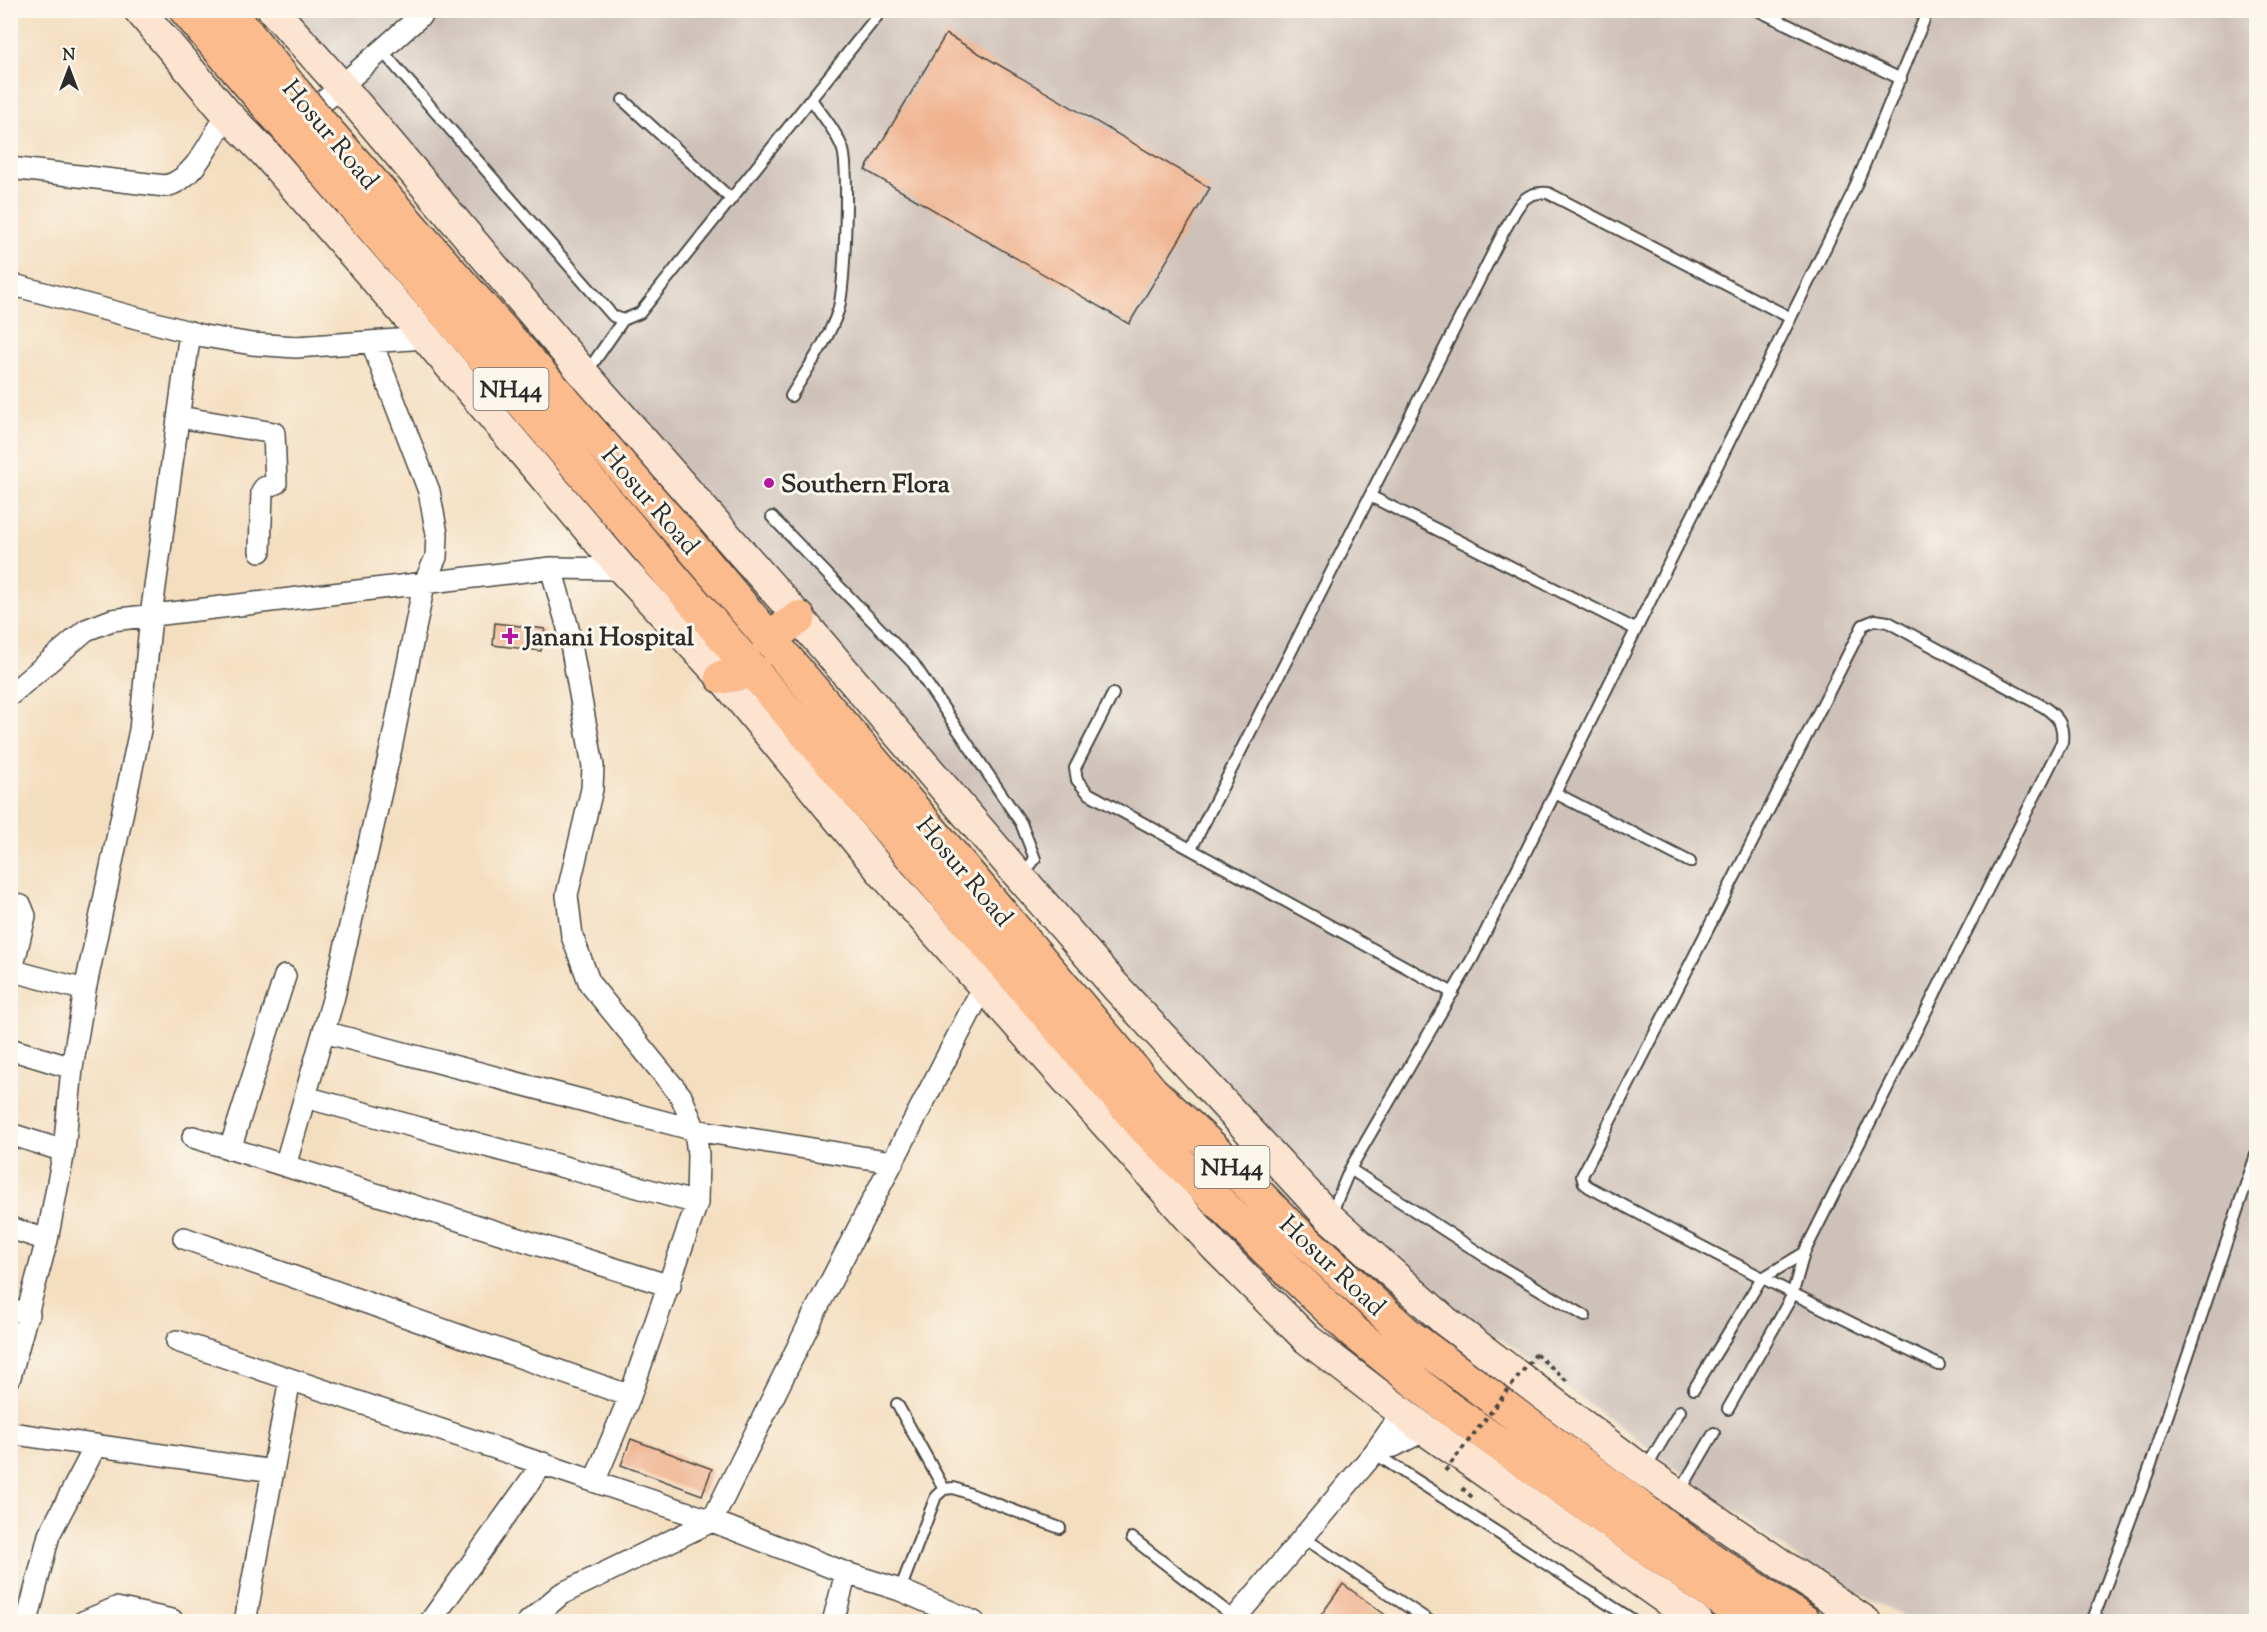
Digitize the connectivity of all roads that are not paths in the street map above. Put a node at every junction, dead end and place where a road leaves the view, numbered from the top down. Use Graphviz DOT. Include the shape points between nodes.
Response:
graph roads {
  1 [pos="139,10"];
  2 [pos="186,10"];
  3 [pos="228,10"];
  4 [pos="273,10"];
  5 [pos="427,10"];
  6 [pos="882,10"];
  7 [pos="1757,10"];
  8 [pos="1928,10"];
  9 [pos="383,52"];
  10 [pos="1901,79"];
  11 [pos="341,86"];
  12 [pos="811,99"];
  13 [pos="622,100"];
  14 [pos="285,103"];
  15 [pos="227,114"];
  16 [pos="314,137"];
  17 [pos="265,153"];
  18 [pos="10,168"];
  19 [pos="732,199"];
  20 [pos="10,284"];
  21 [pos="1790,317"];
  22 [pos="623,320"];
  23 [pos="189,332"];
  24 [pos="426,338"];
  25 [pos="372,343"];
  26 [pos="585,375"];
  27 [pos="791,396"];
  28 [pos="179,417"];
  29 [pos="1370,496"];
  30 [pos="772,517"];
  31 [pos="260,551"];
  32 [pos="551,568"];
  33 [pos="622,569"];
  34 [pos="424,584"];
  35 [pos="151,616"];
  36 [pos="799,618"];
  37 [pos="1635,629"];
  38 [pos="768,639"];
  39 [pos="754,671"];
  40 [pos="722,677"];
  41 [pos="1113,694"];
  42 [pos="10,695"];
  43 [pos="1555,793"];
  44 [pos="1191,849"];
  45 [pos="1690,862"];
  46 [pos="1021,878"];
  47 [pos="10,903"];
  48 [pos="11,970"];
  49 [pos="285,976"];
  50 [pos="983,987"];
  51 [pos="85,990"];
  52 [pos="1453,993"];
  53 [pos="324,1032"];
  54 [pos="10,1049"];
  55 [pos="72,1068"];
  56 [pos="305,1097"];
  57 [pos="695,1130"];
  58 [pos="10,1134"];
  59 [pos="193,1137"];
  60 [pos="230,1149"];
  61 [pos="64,1151"];
  62 [pos="2256,1155"];
  63 [pos="892,1162"];
  64 [pos="285,1166"];
  65 [pos="1350,1169"];
  66 [pos="697,1203"];
  67 [pos="1329,1217"];
  68 [pos="10,1228"];
  69 [pos="184,1238"];
  70 [pos="47,1240"];
  71 [pos="1804,1253"];
  72 [pos="1761,1279"];
  73 [pos="670,1286"];
  74 [pos="1792,1296"];
  75 [pos="20,1312"];
  76 [pos="1585,1316"];
  77 [pos="177,1341"];
  78 [pos="1939,1365"];
  79 [pos="11,1373"];
  80 [pos="290,1379"];
  81 [pos="1694,1389"];
  82 [pos="630,1396"];
  83 [pos="897,1404"];
  84 [pos="1728,1409"];
  85 [pos="1680,1411"];
  86 [pos="1414,1421"];
  87 [pos="10,1432"];
  88 [pos="1714,1433"];
  89 [pos="96,1445"];
  90 [pos="1377,1450"];
  91 [pos="543,1463"];
  92 [pos="273,1471"];
  93 [pos="1644,1471"];
  94 [pos="595,1480"];
  95 [pos="944,1489"];
  96 [pos="1678,1495"];
  97 [pos="712,1521"];
  98 [pos="1060,1528"];
  99 [pos="1132,1538"];
  100 [pos="1304,1538"];
  101 [pos="846,1573"];
  102 [pos="900,1590"];
  103 [pos="1233,1619"];
  104 [pos="174,1621"];
  105 [pos="27,1622"];
  106 [pos="83,1622"];
  107 [pos="245,1622"];
  108 [pos="430,1622"];
  109 [pos="528,1622"];
  110 [pos="833,1622"];
  111 [pos="974,1622"];
  112 [pos="1431,1622"];
  113 [pos="1636,1622"];
  114 [pos="1698,1622"];
  115 [pos="1753,1622"];
  116 [pos="1805,1622"];
  117 [pos="1866,1622"];
  118 [pos="2092,1622"];
  1 -- 15 [label="street"];
  2 -- 14 [label="highway, Hosur Road / NH44"];
  3 -- 14 [label="highway, Hosur Road / NH44"];
  4 -- 11 [label="street"];
  5 -- 9 [label="street"];
  6 -- 12 [label="lane"];
  7 -- 10 [label="lane"];
  8 -- 10 [label="lane"];
  9 -- 11 [label="street"];
  9 -- 22 [label="lane" via="613,316"];
  10 -- 21 [label="lane" via="1853,192"];
  11 -- 17 [label="street"];
  11 -- 26 [label="street"];
  12 -- 19 [label="lane"];
  12 -- 27 [label="lane" via="843,151 846,184 842,285 839,310"];
  13 -- 19 [label="lane"];
  14 -- 16 [label="highway, Hosur Road / NH44, bridge"];
  15 -- 17 [label="street"];
  15 -- 18 [label="street" via="177,184 165,186"];
  16 -- 38 [label="highway, Hosur Road / NH44" via="687,541"];
  16 -- 39 [label="highway, Hosur Road / NH44"];
  17 -- 24 [label="street"];
  19 -- 22 [label="lane" via="640,313"];
  20 -- 23 [label="street"];
  21 -- 29 [label="lane" via="1548,193 1534,192 1525,197 1504,231"];
  21 -- 37 [label="lane"];
  22 -- 26 [label="lane"];
  23 -- 25 [label="street" via="275,346"];
  23 -- 28 [label="street"];
  24 -- 25 [label="street"];
  24 -- 33 [label="street"];
  25 -- 34 [label="street" via="434,510 436,557"];
  26 -- 36 [label="street"];
  28 -- 31 [label="street" via="274,433 276,483 262,492"];
  28 -- 35 [label="street"];
  29 -- 37 [label="lane"];
  29 -- 44 [label="lane"];
  30 -- 46 [label="lane" via="914,663 1021,823 1035,859"];
  32 -- 33 [label="street"];
  32 -- 34 [label="street"];
  32 -- 57 [label="street" via="568,628 593,766 592,789 567,895 572,936 590,984 681,1096"];
  33 -- 40 [label="street"];
  34 -- 35 [label="street"];
  34 -- 53 [label="street" via="391,748"];
  35 -- 42 [label="street" via="112,620 86,630"];
  35 -- 51 [label="street" via="140,730"];
  36 -- 38 [label="highway"];
  36 -- 46 [label="street"];
  37 -- 43 [label="lane"];
  38 -- 116 [label="highway, Hosur Road / NH44" via="1152,1092 1285,1222 1408,1335 1696,1549"];
  39 -- 40 [label="highway"];
  39 -- 115 [label="highway, Hosur Road / NH44" via="1143,1126 1354,1333 1448,1408"];
  40 -- 50 [label="street" via="882,872"];
  41 -- 44 [label="lane" via="1075,768 1077,780 1088,793"];
  43 -- 45 [label="lane"];
  43 -- 52 [label="lane"];
  44 -- 52 [label="lane"];
  46 -- 67 [label="street" via="1115,986"];
  47 -- 48 [label="street" via="21,906 26,916"];
  48 -- 51 [label="street"];
  49 -- 60 [label="street"];
  50 -- 63 [label="street"];
  50 -- 86 [label="street" via="1215,1247 1298,1331"];
  51 -- 55 [label="street"];
  52 -- 65 [label="lane"];
  53 -- 56 [label="street"];
  53 -- 57 [label="street"];
  54 -- 55 [label="street"];
  55 -- 61 [label="street"];
  56 -- 64 [label="street"];
  56 -- 66 [label="street"];
  57 -- 63 [label="street"];
  57 -- 66 [label="street"];
  58 -- 61 [label="street"];
  59 -- 60 [label="street"];
  60 -- 64 [label="street"];
  61 -- 70 [label="street"];
  62 -- 118 [label="lane" via="2149,1470"];
  63 -- 97 [label="street"];
  64 -- 73 [label="street"];
  65 -- 67 [label="lane"];
  65 -- 76 [label="lane"];
  66 -- 73 [label="street"];
  67 -- 93 [label="street" via="1445,1321"];
  68 -- 70 [label="street"];
  69 -- 82 [label="street"];
  70 -- 75 [label="street"];
  71 -- 72 [label="lane"];
  71 -- 72 [label="lane" via="2062,742 2058,716 1888,622 1875,620 1863,625 1582,1176 1589,1188"];
  71 -- 74 [label="lane"];
  72 -- 74 [label="lane"];
  72 -- 81 [label="lane"];
  73 -- 82 [label="street"];
  74 -- 78 [label="lane"];
  74 -- 84 [label="lane"];
  75 -- 79 [label="street"];
  77 -- 80 [label="street"];
  80 -- 91 [label="street"];
  80 -- 92 [label="street"];
  82 -- 94 [label="street"];
  83 -- 95 [label="lane"];
  85 -- 93 [label="lane"];
  86 -- 90 [label="street"];
  86 -- 90 [label="street" via="1394,1446"];
  86 -- 114 [label="street"];
  87 -- 89 [label="street"];
  88 -- 96 [label="lane"];
  89 -- 92 [label="street"];
  89 -- 105 [label="street" via="49,1535"];
  90 -- 100 [label="street"];
  90 -- 113 [label="lane"];
  91 -- 94 [label="street"];
  91 -- 108 [label="street"];
  92 -- 107 [label="street"];
  93 -- 96 [label="street"];
  94 -- 97 [label="street"];
  95 -- 98 [label="lane" via="954,1488"];
  95 -- 102 [label="lane" via="936,1496"];
  96 -- 117 [label="street"];
  97 -- 101 [label="street"];
  97 -- 109 [label="street" via="561,1594"];
  99 -- 103 [label="lane"];
  100 -- 103 [label="street"];
  100 -- 112 [label="lane"];
  101 -- 102 [label="street"];
  101 -- 110 [label="street"];
  102 -- 111 [label="street"];
  104 -- 106 [label="street" via="116,1608"];
}
